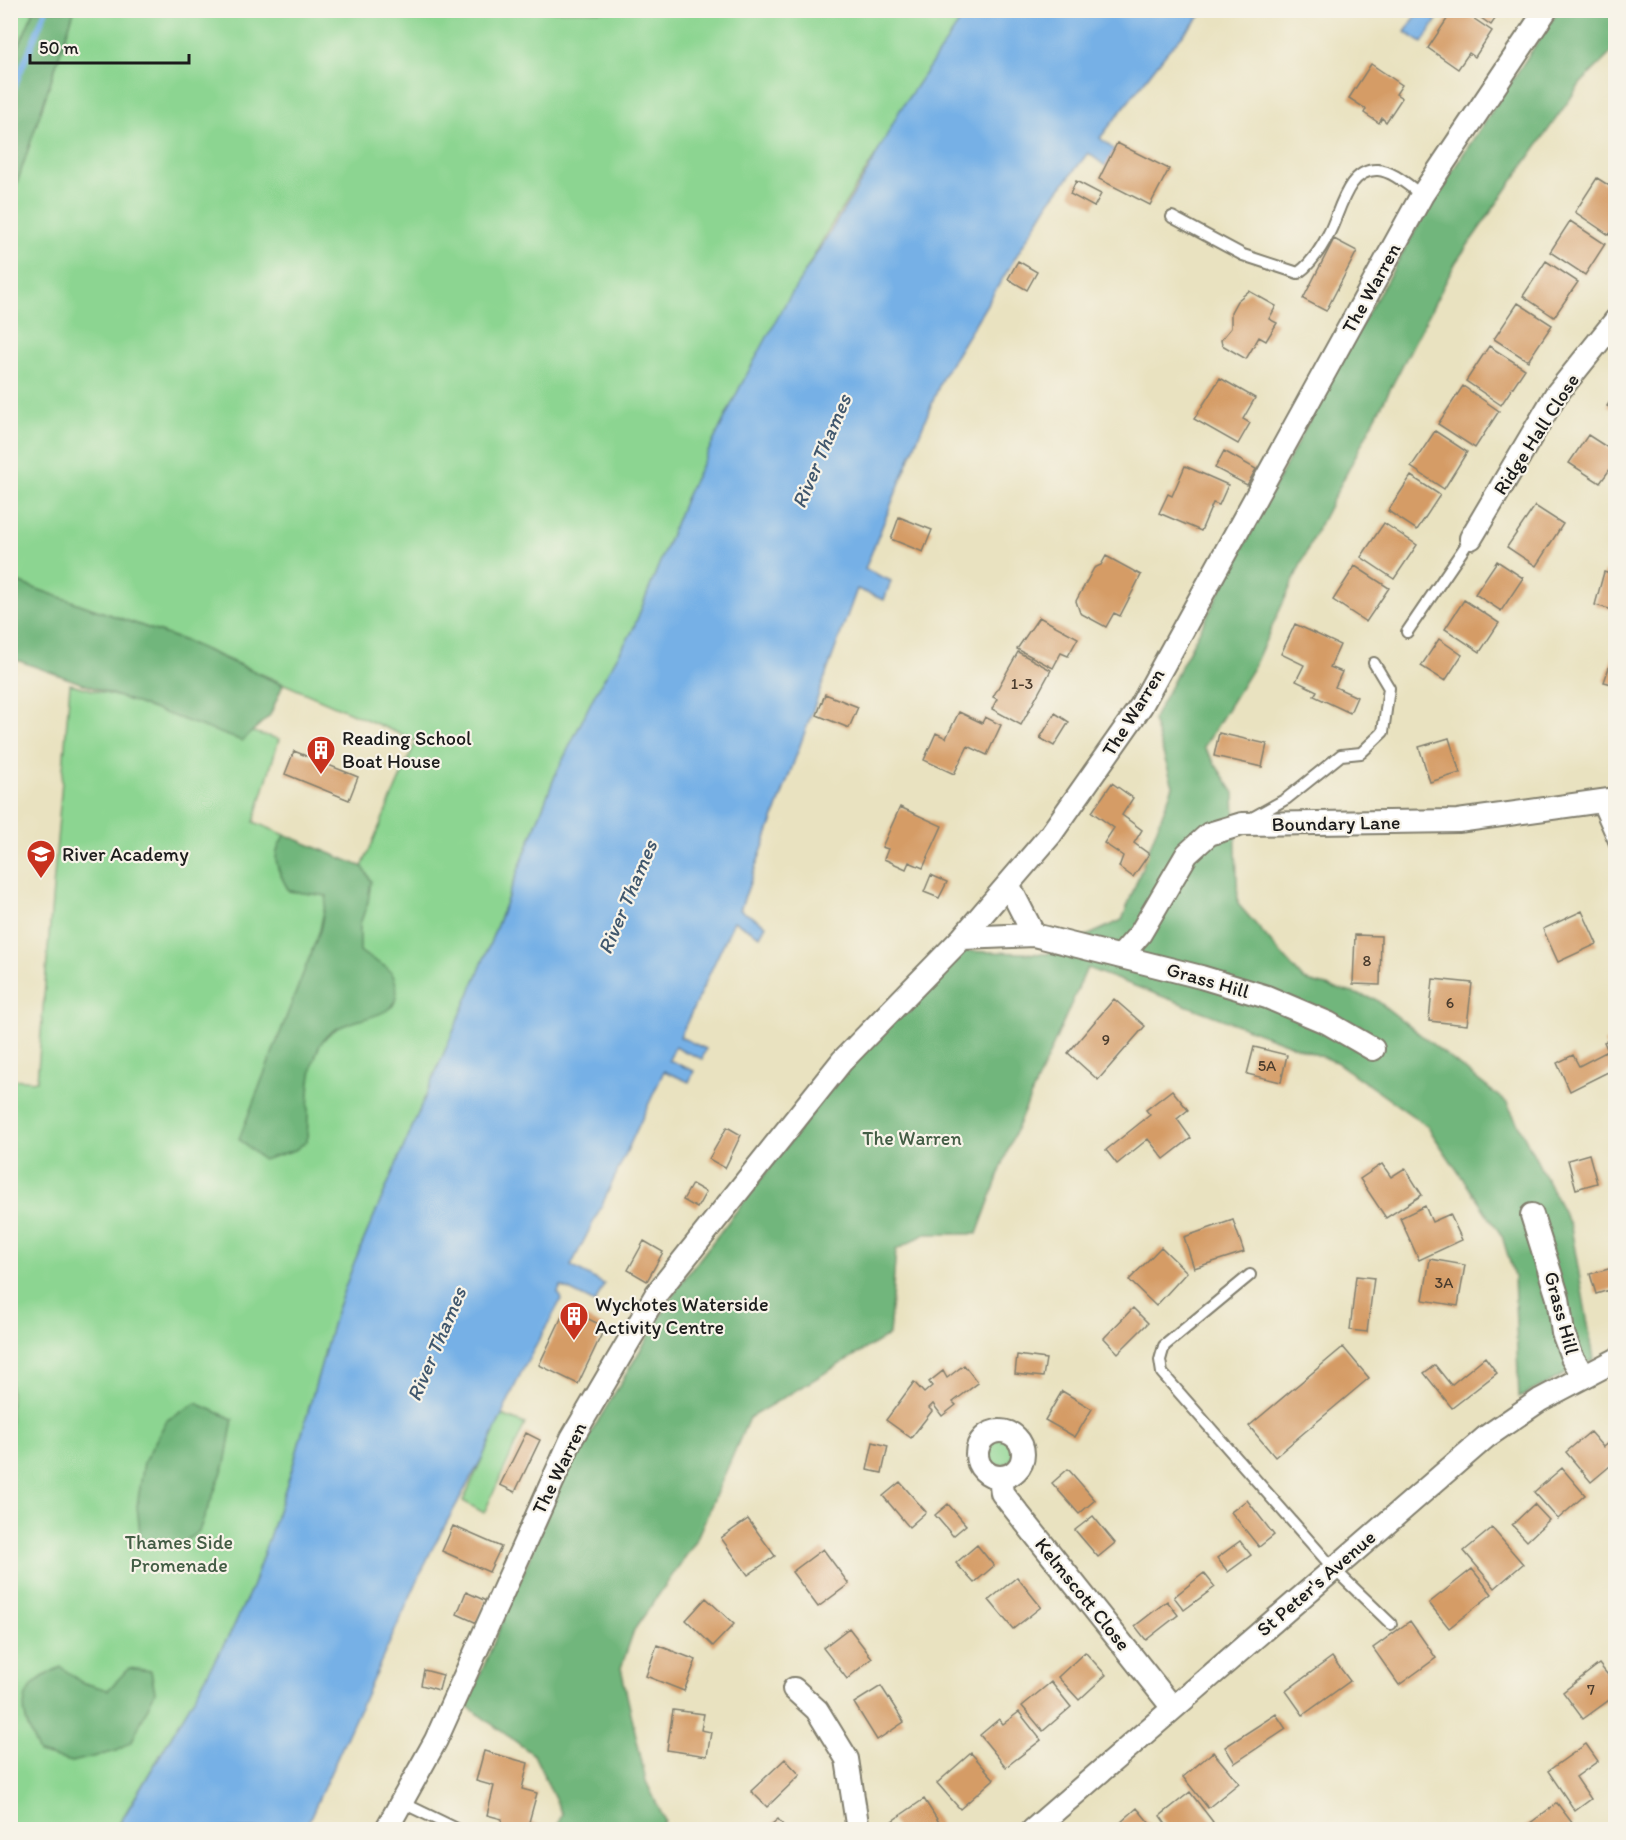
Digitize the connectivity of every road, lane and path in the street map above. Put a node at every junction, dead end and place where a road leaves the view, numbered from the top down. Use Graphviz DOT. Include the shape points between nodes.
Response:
graph roads {
  1 [pos="1546,10"];
  2 [pos="1422,195"];
  3 [pos="1172,217"];
  4 [pos="1616,320"];
  5 [pos="1473,524"];
  6 [pos="1407,632"];
  7 [pos="1374,663"];
  8 [pos="1606,801"];
  9 [pos="1242,824"];
  10 [pos="1616,846"];
  11 [pos="1008,884"];
  12 [pos="1034,935"];
  13 [pos="962,938"];
  14 [pos="1120,957"];
  15 [pos="1373,1049"];
  16 [pos="1532,1215"];
  17 [pos="1250,1275"];
  18 [pos="1616,1360"];
  19 [pos="1583,1375"];
  20 [pos="1000,1477"];
  21 [pos="1333,1568"];
  22 [pos="1391,1624"];
  23 [pos="794,1689"];
  24 [pos="1173,1708"];
  25 [pos="404,1803"];
  26 [pos="386,1830"];
  27 [pos="459,1830"];
  28 [pos="858,1830"];
  29 [pos="1033,1830"];
  1 -- 2 [label="street, The Warren"];
  2 -- 3 [label="lane" via="1388,172 1376,169 1361,175 1342,197 1330,231 1307,267 1298,273 1243,255"];
  2 -- 11 [label="street, The Warren" via="1141,706 1051,834"];
  4 -- 5 [label="street, Ridge Hall Close" via="1555,396"];
  5 -- 6 [label="lane, Ridge Hall Close"];
  7 -- 9 [label="lane" via="1389,688 1383,732 1361,753 1341,755 1286,799"];
  8 -- 9 [label="street, Boundary Lane" via="1458,821"];
  8 -- 10 [label="lane"];
  9 -- 14 [label="street, Boundary Lane" via="1209,834 1187,854 1140,934"];
  11 -- 12 [label="street"];
  11 -- 13 [label="street, The Warren"];
  12 -- 13 [label="street, Grass Hill"];
  12 -- 14 [label="street, Grass Hill"];
  13 -- 25 [label="street, The Warren" via="842,1061 657,1293 572,1438"];
  14 -- 15 [label="street, Grass Hill" via="1267,997 1328,1023"];
  16 -- 19 [label="street, Grass Hill" via="1558,1298 1563,1333"];
  17 -- 21 [label="lane" via="1164,1346 1162,1373"];
  18 -- 19 [label="street, St Peter's Avenue"];
  19 -- 21 [label="street, St Peter's Avenue" via="1486,1437"];
  20 -- 24 [label="street, Kelmscott Close" via="1002,1493"];
  21 -- 22 [label="lane"];
  21 -- 24 [label="street, St Peter's Avenue"];
  23 -- 28 [label="street" via="817,1710 847,1759"];
  24 -- 29 [label="street, St Peter's Avenue"];
  25 -- 26 [label="street, The Warren"];
  25 -- 27 [label="lane"];
}
